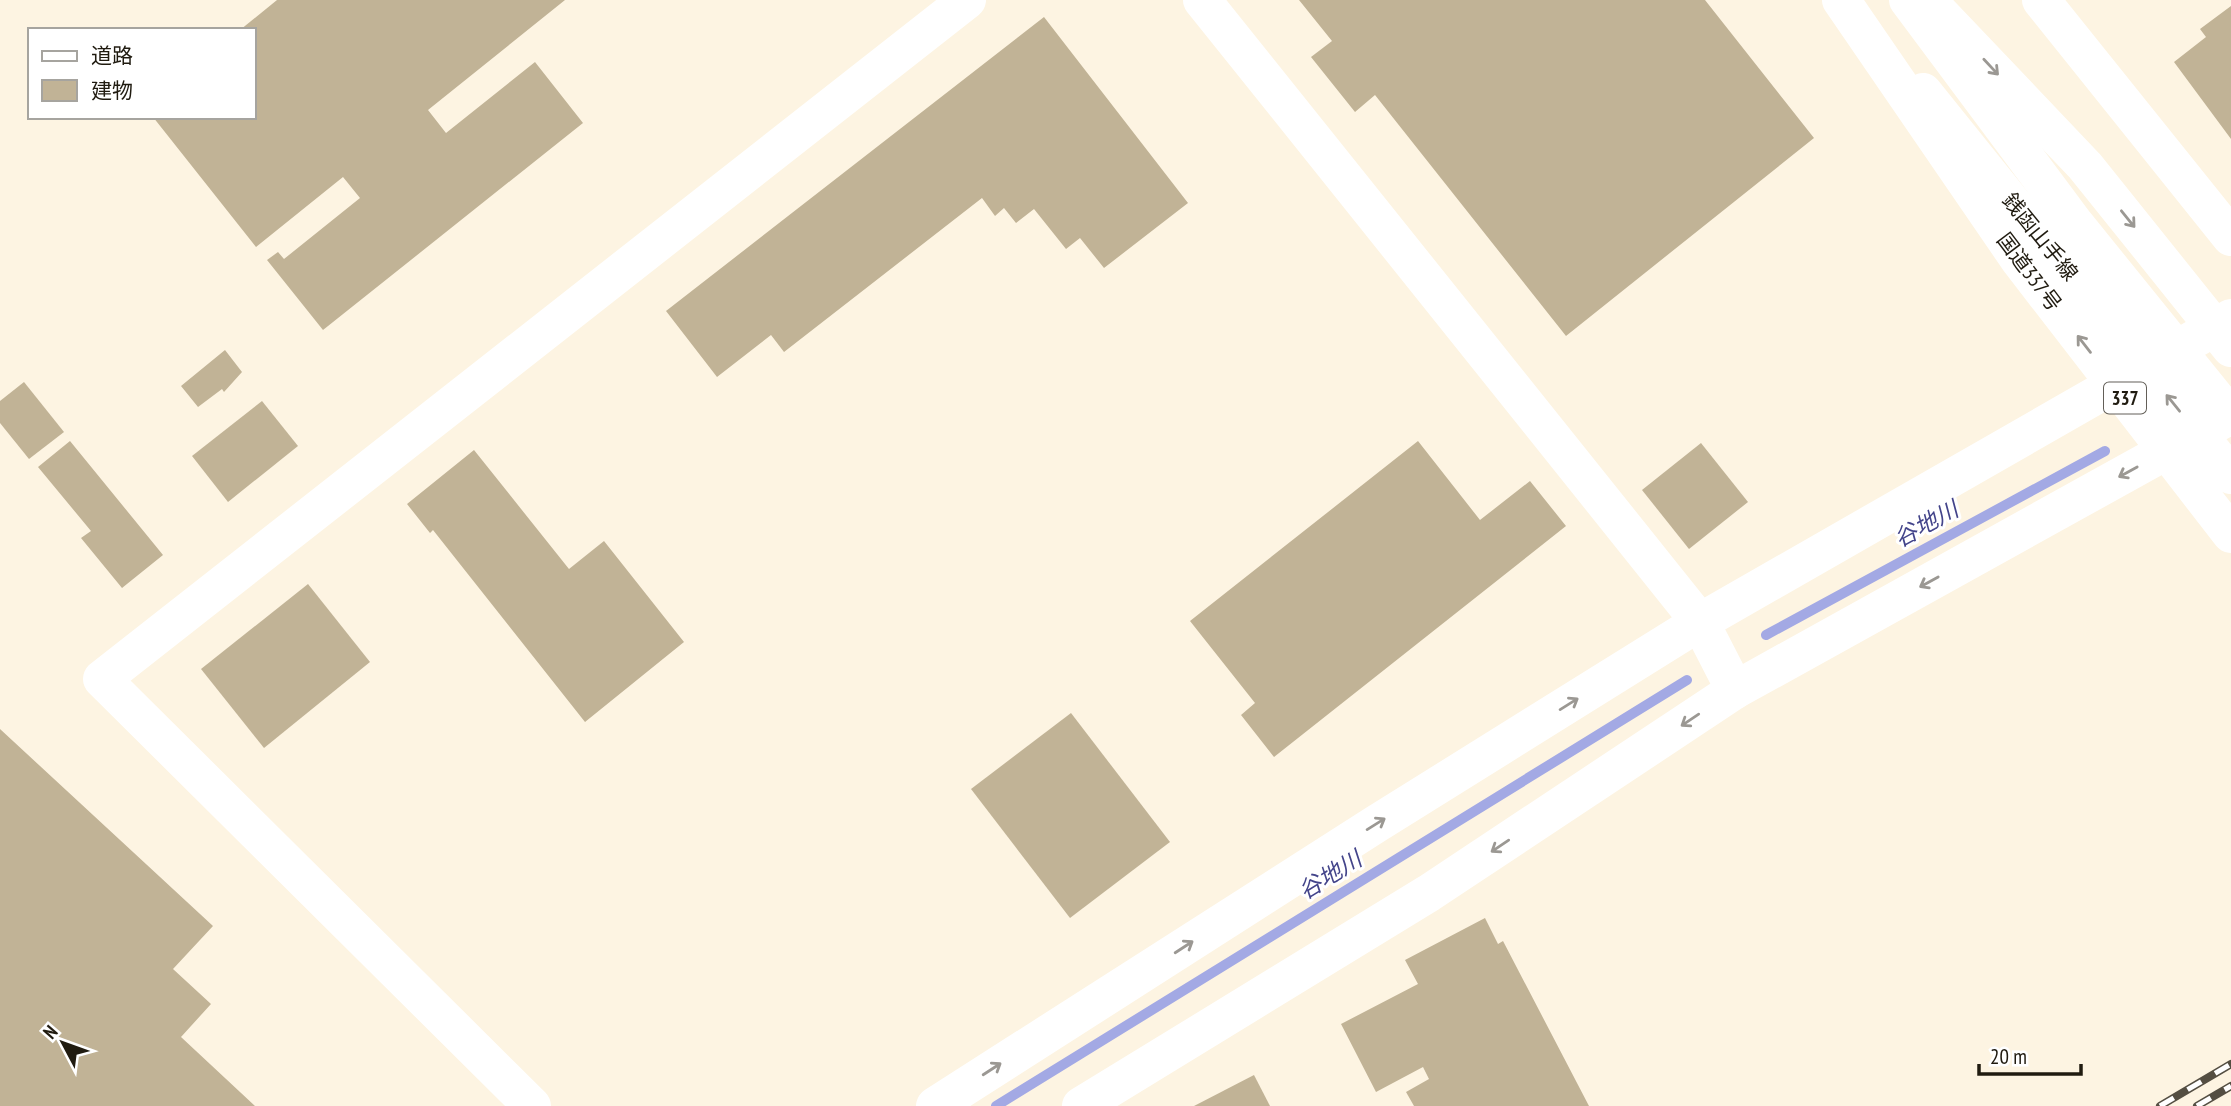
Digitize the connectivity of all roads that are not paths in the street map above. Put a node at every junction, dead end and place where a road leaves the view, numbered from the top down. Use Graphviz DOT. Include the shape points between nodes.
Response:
graph roads {
  1 [pos="967,0"];
  2 [pos="1202,0"];
  3 [pos="1841,0"];
  4 [pos="1848,0"];
  5 [pos="1908,0"];
  6 [pos="1927,0"];
  7 [pos="2041,0"];
  8 [pos="2231,237"];
  9 [pos="2046,242"];
  10 [pos="2231,318"];
  11 [pos="2231,348"];
  12 [pos="2231,416"];
  13 [pos="2231,475"];
  14 [pos="2231,534"];
  15 [pos="1700,622"];
  16 [pos="1735,690"];
  17 [pos="532,1106"];
  18 [pos="935,1106"];
  19 [pos="1081,1106"];
  1 -- 17 [label="main road" via="102,680"];
  2 -- 15 [label="main road"];
  3 -- 9 [label="main road, 国道337号 / 337"];
  4 -- 9 [label="main road, 銭函山手線"];
  5 -- 9 [label="main road, 銭函山手線"];
  6 -- 11 [label="main road, one-way" via="2085,166"];
  7 -- 8 [label="main road"];
  9 -- 12 [label="main road, 銭函山手線"];
  13 -- 9 [label="main road, 銭函山手線, one-way"];
  14 -- 9 [label="main road, 国道337号 / 337, one-way"];
  10 -- 15 [label="main road"];
  12 -- 16 [label="main road, one-way"];
  15 -- 16 [label="main road"];
  18 -- 15 [label="main road, one-way"];
  16 -- 19 [label="main road, one-way" via="1429,893"];
}
